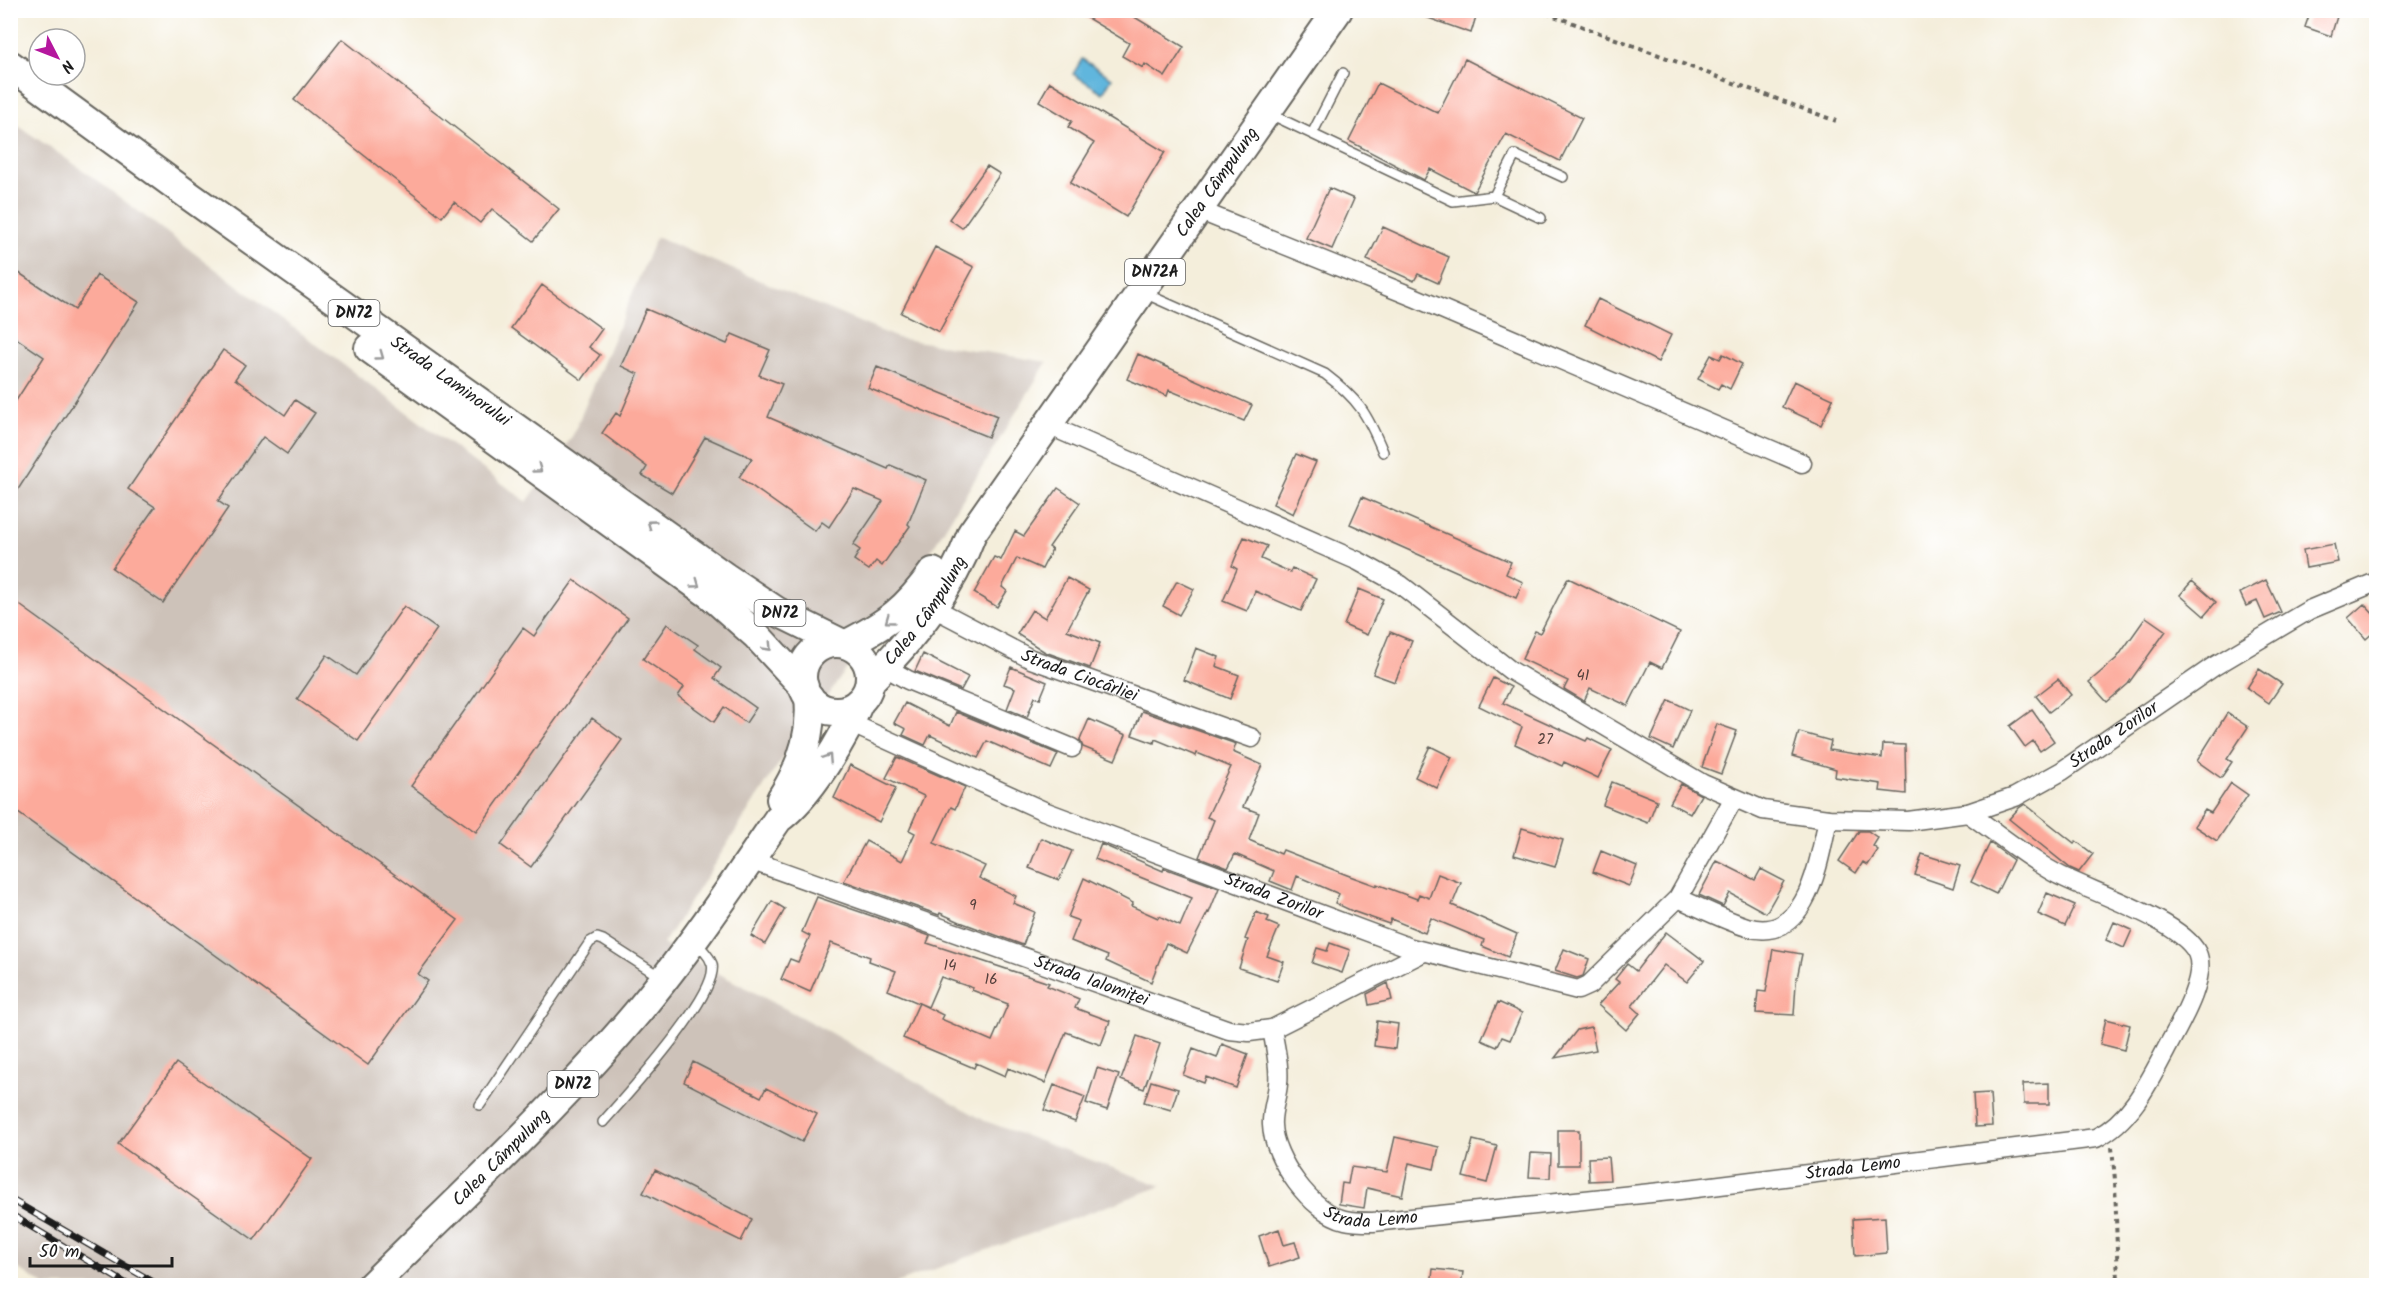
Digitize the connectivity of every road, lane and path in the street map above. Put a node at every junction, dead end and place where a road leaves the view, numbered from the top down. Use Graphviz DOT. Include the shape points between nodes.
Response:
graph roads {
  1 [pos="1338,10"];
  2 [pos="1539,10"];
  3 [pos="10,65"];
  4 [pos="1343,73"];
  5 [pos="10,85"];
  6 [pos="1267,113"];
  7 [pos="1836,121"];
  8 [pos="1312,134"];
  9 [pos="1563,177"];
  10 [pos="1494,196"];
  11 [pos="1198,210"];
  12 [pos="1540,218"];
  13 [pos="1141,292"];
  14 [pos="1048,425"];
  15 [pos="1383,452"];
  16 [pos="1802,463"];
  17 [pos="2376,582"];
  18 [pos="923,602"];
  19 [pos="843,643"];
  20 [pos="806,692"];
  21 [pos="866,693"];
  22 [pos="1252,738"];
  23 [pos="1072,748"];
  24 [pos="1734,798"];
  25 [pos="1968,813"];
  26 [pos="778,819"];
  27 [pos="1828,819"];
  28 [pos="750,860"];
  29 [pos="1678,898"];
  30 [pos="692,941"];
  31 [pos="1424,952"];
  32 [pos="664,979"];
  33 [pos="1272,1029"];
  34 [pos="480,1105"];
  35 [pos="603,1122"];
  36 [pos="2110,1131"];
  37 [pos="371,1286"];
  38 [pos="2118,1286"];
  1 -- 6 [label="main road, Calea Câmpulung / DN72A"];
  2 -- 7 [label="path"];
  19 -- 3 [label="main road, Strada Laminorului / DN72, one-way" via="776,611 724,577"];
  4 -- 8 [label="lane"];
  5 -- 20 [label="main road, Strada Laminorului / DN72, one-way" via="687,577 729,610"];
  6 -- 8 [label="lane"];
  6 -- 11 [label="main road, Calea Câmpulung / DN72A"];
  8 -- 10 [label="lane" via="1454,201"];
  9 -- 10 [label="lane" via="1515,155"];
  10 -- 12 [label="lane"];
  11 -- 13 [label="main road, Calea Câmpulung / DN72A"];
  11 -- 16 [label="street" via="1416,298"];
  13 -- 14 [label="main road, Calea Câmpulung / DN72A"];
  13 -- 15 [label="lane" via="1325,374 1364,410"];
  14 -- 18 [label="main road, Calea Câmpulung / DN72A" via="972,533 961,562"];
  14 -- 24 [label="street, Strada Zorilor" via="1358,561 1401,585 1510,670 1702,784"];
  17 -- 25 [label="street, Strada Zorilor" via="2309,610 2213,667 2062,771 2015,797"];
  18 -- 19 [label="main road, Calea Câmpulung / DN72A, one-way"];
  18 -- 21 [label="main road, Calea Câmpulung / DN72A"];
  18 -- 22 [label="street, Strada Ciocârliei" via="1031,659"];
  19 -- 20 [label="main road, Calea Câmpulung / DN72" via="828,643 809,655 802,676"];
  19 -- 21 [label="main road, Calea Câmpulung / DN72" via="863,655 867,663"];
  20 -- 21 [label="main road, DN72" via="817,705 838,711 849,708"];
  20 -- 26 [label="main road, Calea Câmpulung / DN72" via="810,729 794,779 780,801"];
  21 -- 23 [label="street" via="909,680"];
  26 -- 21 [label="main road, Calea Câmpulung / DN72, one-way" via="792,809 816,776"];
  21 -- 31 [label="street, Strada Zorilor" via="1044,811"];
  24 -- 27 [label="street, Strada Zorilor" via="1763,810"];
  24 -- 29 [label="street, Strada Zorilor"];
  25 -- 27 [label="street, Strada Zorilor" via="1908,821"];
  25 -- 36 [label="street, Strada Lemo" via="2054,872 2183,936 2196,953 2200,969 2178,1028 2151,1078 2127,1114"];
  26 -- 28 [label="main road, Calea Câmpulung / DN72"];
  27 -- 29 [label="street" via="1812,886 1799,911 1774,928 1749,928"];
  28 -- 30 [label="main road, Calea Câmpulung / DN72"];
  28 -- 33 [label="street, Strada Ialomiței" via="1229,1030"];
  29 -- 31 [label="street, Strada Zorilor" via="1589,985 1578,990"];
  30 -- 32 [label="main road, Calea Câmpulung / DN72"];
  30 -- 35 [label="lane" via="707,954 712,977 663,1053"];
  31 -- 33 [label="street, Strada Ialomiței"];
  32 -- 34 [label="lane" via="603,940 590,942"];
  32 -- 37 [label="main road, Calea Câmpulung / DN72" via="555,1103"];
  33 -- 36 [label="street, Strada Lemo" via="1279,1082 1272,1125 1277,1150 1303,1190 1321,1208 1343,1220 1372,1222 1680,1190 2096,1138"];
  36 -- 38 [label="path"];
}
